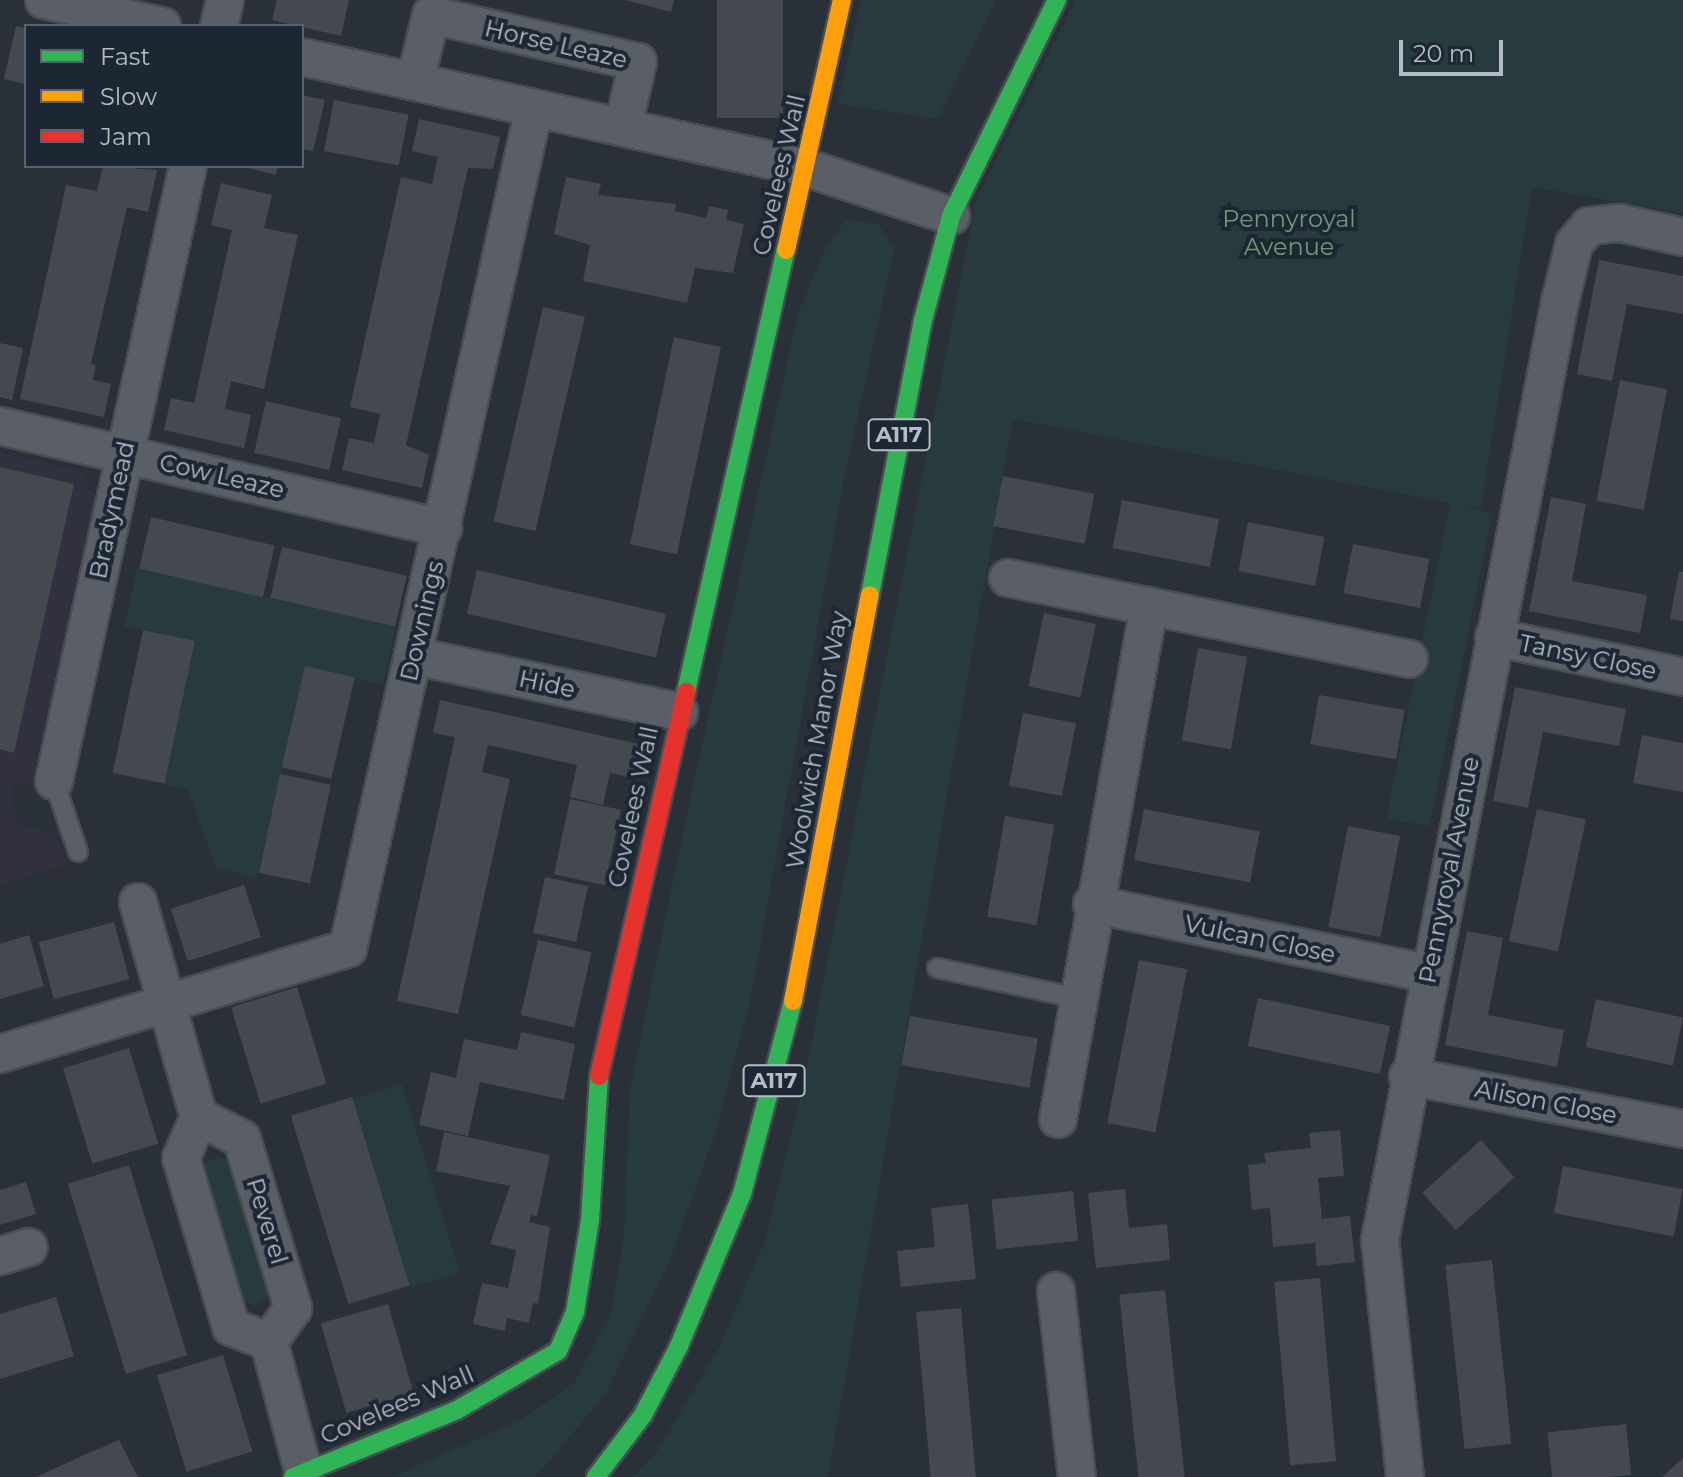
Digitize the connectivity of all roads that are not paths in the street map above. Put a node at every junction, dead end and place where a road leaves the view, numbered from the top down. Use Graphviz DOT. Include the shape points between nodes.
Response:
graph roads {
  1 [pos="44,0"];
  2 [pos="225,0"];
  3 [pos="842,0"];
  4 [pos="1057,0"];
  5 [pos="153,24"];
  6 [pos="219,24"];
  7 [pos="304,57"];
  8 [pos="415,82"];
  9 [pos="534,108"];
  10 [pos="623,127"];
  11 [pos="188,168"];
  12 [pos="807,168"];
  13 [pos="951,216"];
  14 [pos="1683,237"];
  15 [pos="0,426"];
  16 [pos="125,454"];
  17 [pos="443,528"];
  18 [pos="1008,578"];
  19 [pos="1149,606"];
  20 [pos="1494,637"];
  21 [pos="414,656"];
  22 [pos="1409,659"];
  23 [pos="1683,677"];
  24 [pos="679,712"];
  25 [pos="54,781"];
  26 [pos="78,852"];
  27 [pos="138,902"];
  28 [pos="1092,904"];
  29 [pos="937,968"];
  30 [pos="1429,974"];
  31 [pos="1077,998"];
  32 [pos="165,1001"];
  33 [pos="0,1054"];
  34 [pos="1408,1076"];
  35 [pos="199,1117"];
  36 [pos="1058,1119"];
  37 [pos="1683,1129"];
  38 [pos="1056,1291"];
  39 [pos="269,1342"];
  40 [pos="301,1475"];
  41 [pos="596,1477"];
  42 [pos="1077,1477"];
  43 [pos="1405,1477"];
  1 -- 5 [label="street"];
  2 -- 6 [label="street"];
  3 -- 12 [label="street, Covelees Wall"];
  4 -- 13 [label="street, Woolwich Manor Way / A117"];
  7 -- 8 [label="street"];
  8 -- 9 [label="street"];
  8 -- 10 [label="street, Horse Leaze" via="431,15 638,62"];
  9 -- 10 [label="street"];
  9 -- 17 [label="street, Downings"];
  10 -- 12 [label="street"];
  11 -- 16 [label="street, Bradymead"];
  12 -- 13 [label="street"];
  12 -- 24 [label="street, Covelees Wall"];
  13 -- 41 [label="street, Woolwich Manor Way / A117" via="877,543 790,1015 765,1121 723,1246 679,1346 643,1415"];
  14 -- 20 [label="street, Pennyroyal Avenue" via="1620,223 1589,226 1574,244"];
  15 -- 16 [label="street, Cow Leaze"];
  16 -- 17 [label="street, Cow Leaze"];
  16 -- 25 [label="street, Bradymead"];
  17 -- 21 [label="street, Downings"];
  18 -- 19 [label="street"];
  19 -- 22 [label="street"];
  19 -- 28 [label="street"];
  20 -- 23 [label="street, Tansy Close"];
  20 -- 30 [label="street, Pennyroyal Avenue"];
  21 -- 24 [label="street, Hide"];
  21 -- 32 [label="street, Downings" via="348,948"];
  24 -- 40 [label="street, Covelees Wall" via="599,1078 589,1227 575,1312 558,1351 457,1410"];
  25 -- 26 [label="lane, Bradymead"];
  27 -- 32 [label="street"];
  28 -- 30 [label="street, Vulcan Close"];
  28 -- 31 [label="street"];
  29 -- 31 [label="lane"];
  30 -- 34 [label="street, Pennyroyal Avenue"];
  31 -- 36 [label="street"];
  32 -- 33 [label="street, Downings"];
  32 -- 35 [label="street"];
  34 -- 37 [label="street, Alison Close"];
  34 -- 43 [label="street, Pennyroyal Avenue" via="1380,1240"];
  35 -- 39 [label="street" via="181,1158 231,1327"];
  35 -- 39 [label="street, Peverel" via="242,1139 293,1308"];
  38 -- 42 [label="street"];
  39 -- 40 [label="street"];
}
